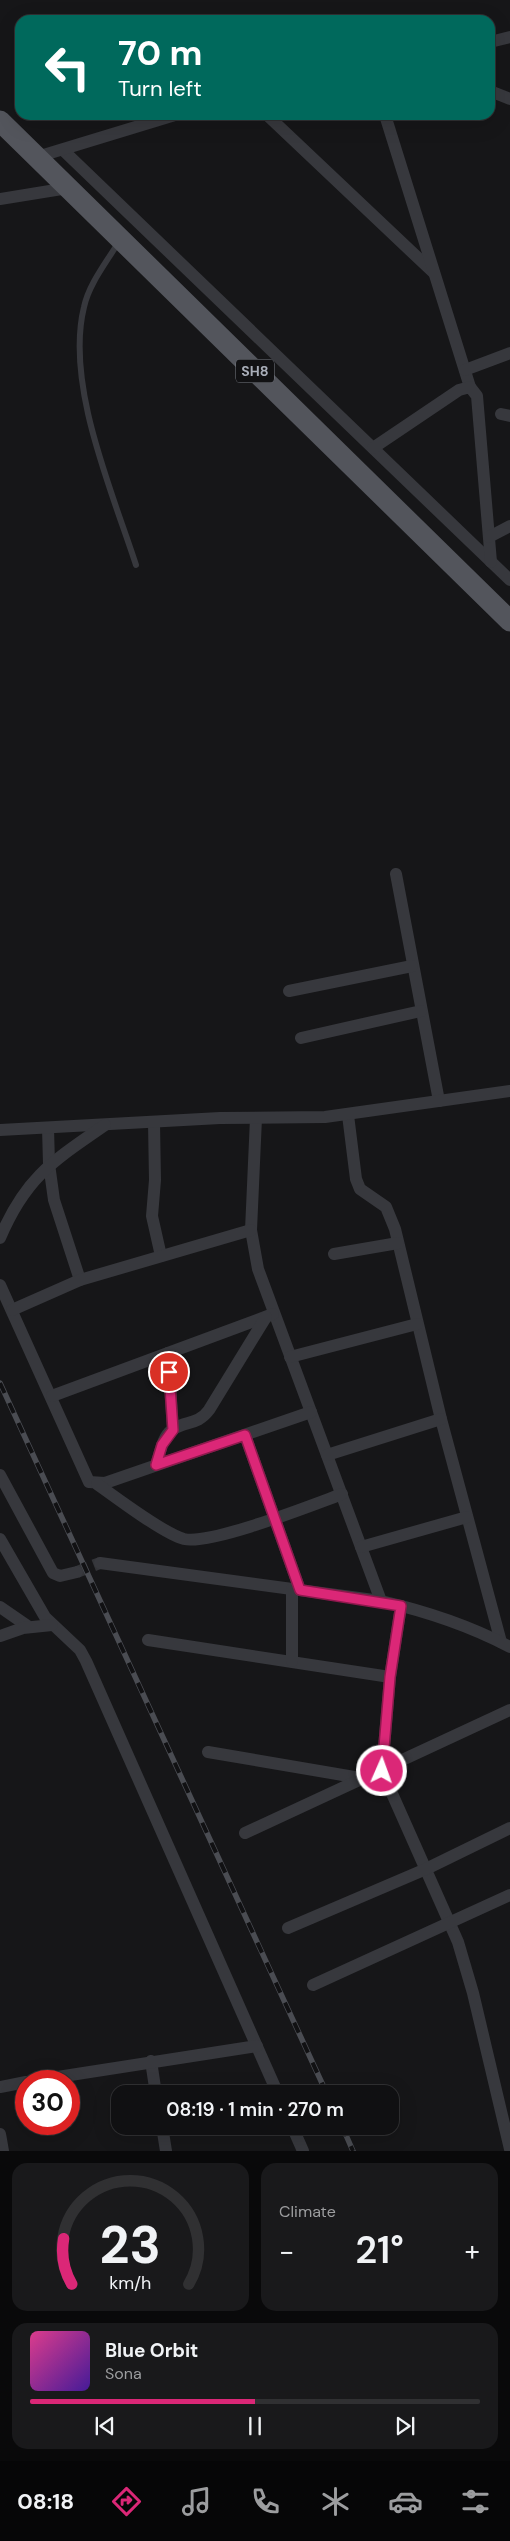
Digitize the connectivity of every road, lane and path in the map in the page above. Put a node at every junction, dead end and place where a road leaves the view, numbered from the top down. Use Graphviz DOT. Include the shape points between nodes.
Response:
graph roads {
  1 [pos="510,37"];
  2 [pos="495,41"];
  3 [pos="495,94"];
  4 [pos="510,99"];
  5 [pos="160,120"];
  6 [pos="272,120"];
  7 [pos="387,120"];
  8 [pos="0,121"];
  9 [pos="64,151"];
  10 [pos="37,157"];
  11 [pos="68,188"];
  12 [pos="0,199"];
  13 [pos="120,240"];
  14 [pos="436,276"];
  15 [pos="510,352"];
  16 [pos="465,370"];
  17 [pos="470,387"];
  18 [pos="373,448"];
  19 [pos="510,526"];
  20 [pos="489,537"];
  21 [pos="491,562"];
  22 [pos="136,565"];
  23 [pos="510,580"];
  24 [pos="510,621"];
  25 [pos="396,874"];
  26 [pos="412,966"];
  27 [pos="289,991"];
  28 [pos="421,1012"];
  29 [pos="301,1038"];
  30 [pos="510,1091"];
  31 [pos="439,1102"];
  32 [pos="348,1115"];
  33 [pos="256,1118"];
  34 [pos="154,1123"];
  35 [pos="106,1125"];
  36 [pos="48,1128"];
  37 [pos="0,1130"];
  38 [pos="49,1164"];
  39 [pos="251,1230"];
  40 [pos="0,1238"];
  41 [pos="398,1243"];
  42 [pos="334,1254"];
  43 [pos="161,1256"];
  44 [pos="80,1280"];
  45 [pos="0,1285"];
  46 [pos="12,1310"];
  47 [pos="270,1316"];
  48 [pos="417,1324"];
  49 [pos="168,1353"];
  50 [pos="290,1357"];
  51 [pos="52,1396"];
  52 [pos="312,1412"];
  53 [pos="441,1418"];
  54 [pos="173,1430"];
  55 [pos="245,1435"];
  56 [pos="328,1455"];
  57 [pos="156,1465"];
  58 [pos="0,1475"];
  59 [pos="97,1484"];
  60 [pos="342,1494"];
  61 [pos="467,1517"];
  62 [pos="274,1518"];
  63 [pos="0,1539"];
  64 [pos="361,1547"];
  65 [pos="100,1563"];
  66 [pos="77,1572"];
  67 [pos="296,1589"];
  68 [pos="381,1601"];
  69 [pos="401,1606"];
  70 [pos="0,1607"];
  71 [pos="52,1625"];
  72 [pos="29,1627"];
  73 [pos="0,1636"];
  74 [pos="148,1640"];
  75 [pos="505,1645"];
  76 [pos="292,1661"];
  77 [pos="390,1677"];
  78 [pos="510,1710"];
  79 [pos="208,1752"];
  80 [pos="382,1771"];
  81 [pos="366,1779"];
  82 [pos="510,1828"];
  83 [pos="245,1833"];
  84 [pos="426,1869"];
  85 [pos="510,1895"];
  86 [pos="451,1923"];
  87 [pos="288,1928"];
  88 [pos="313,1985"];
  89 [pos="257,2046"];
  90 [pos="151,2061"];
  91 [pos="80,2073"];
  92 [pos="15,2084"];
  93 [pos="155,2085"];
  94 [pos="274,2085"];
  95 [pos="0,2087"];
  96 [pos="0,2134"];
  97 [pos="163,2135"];
  98 [pos="294,2135"];
  99 [pos="510,2149"];
  100 [pos="298,2150"];
  101 [pos="3,2151"];
  102 [pos="166,2151"];
  1 -- 2 [label="street"];
  3 -- 4 [label="street"];
  5 -- 9 [label="street"];
  6 -- 14 [label="street"];
  7 -- 14 [label="street"];
  8 -- 10 [label="main road, SH8"];
  9 -- 10 [label="street"];
  9 -- 18 [label="street"];
  10 -- 11 [label="main road, SH8"];
  11 -- 12 [label="street"];
  11 -- 13 [label="main road, SH8"];
  13 -- 22 [label="lane" via="84,305 81,365 84,395 95,438"];
  13 -- 24 [label="main road, SH8"];
  14 -- 16 [label="street"];
  15 -- 16 [label="street"];
  16 -- 17 [label="street"];
  17 -- 18 [label="street" via="459,390"];
  17 -- 20 [label="street" via="477,396"];
  18 -- 21 [label="street"];
  19 -- 20 [label="street"];
  20 -- 21 [label="street"];
  21 -- 23 [label="street"];
  25 -- 26 [label="street"];
  26 -- 27 [label="street"];
  26 -- 28 [label="street"];
  28 -- 29 [label="street"];
  28 -- 31 [label="street"];
  30 -- 31 [label="street"];
  31 -- 32 [label="street"];
  32 -- 33 [label="street"];
  32 -- 41 [label="street" via="356,1179 360,1189 386,1207"];
  33 -- 34 [label="street"];
  33 -- 39 [label="street"];
  34 -- 35 [label="street"];
  34 -- 43 [label="street" via="152,1216"];
  35 -- 36 [label="street"];
  35 -- 38 [label="street"];
  36 -- 37 [label="street"];
  36 -- 38 [label="street"];
  38 -- 40 [label="street" via="26,1190"];
  38 -- 44 [label="street" via="54,1200"];
  39 -- 43 [label="street"];
  39 -- 47 [label="street"];
  41 -- 42 [label="street"];
  41 -- 48 [label="street"];
  43 -- 44 [label="street"];
  44 -- 46 [label="street"];
  45 -- 46 [label="street"];
  46 -- 51 [label="street"];
  47 -- 49 [label="street"];
  47 -- 50 [label="street"];
  47 -- 54 [label="street" via="205,1415 197,1422"];
  48 -- 50 [label="street"];
  48 -- 53 [label="street"];
  49 -- 51 [label="street"];
  49 -- 54 [label="street"];
  50 -- 52 [label="street"];
  51 -- 59 [label="street" via="84,1474 89,1482"];
  52 -- 55 [label="street"];
  52 -- 56 [label="street"];
  53 -- 56 [label="street"];
  53 -- 61 [label="street"];
  54 -- 57 [label="street" via="162,1445"];
  55 -- 57 [label="street"];
  55 -- 62 [label="street"];
  56 -- 60 [label="street"];
  57 -- 59 [label="street"];
  58 -- 66 [label="street" via="54,1573 60,1576"];
  59 -- 62 [label="street" via="183,1539 206,1538"];
  60 -- 62 [label="street"];
  60 -- 64 [label="street"];
  61 -- 64 [label="street"];
  61 -- 75 [label="street"];
  62 -- 67 [label="street"];
  63 -- 71 [label="street"];
  64 -- 68 [label="street"];
  65 -- 67 [label="street"];
  67 -- 68 [label="street"];
  67 -- 76 [label="street"];
  68 -- 69 [label="street"];
  69 -- 75 [label="street" via="482,1633"];
  69 -- 77 [label="street"];
  70 -- 72 [label="street"];
  71 -- 72 [label="street"];
  71 -- 89 [label="street" via="80,1650 86,1661"];
  72 -- 73 [label="street"];
  74 -- 76 [label="street"];
  76 -- 77 [label="street"];
  77 -- 80 [label="street"];
  78 -- 80 [label="street"];
  79 -- 81 [label="street"];
  80 -- 81 [label="street"];
  80 -- 84 [label="street"];
  81 -- 83 [label="street"];
  82 -- 84 [label="street"];
  84 -- 86 [label="street"];
  84 -- 87 [label="street"];
  85 -- 86 [label="street"];
  86 -- 88 [label="street"];
  86 -- 99 [label="street" via="473,1993"];
  89 -- 90 [label="street"];
  89 -- 94 [label="street"];
  90 -- 91 [label="street"];
  90 -- 93 [label="street"];
  92 -- 95 [label="street"];
  96 -- 101 [label="street"];
  97 -- 102 [label="street"];
  98 -- 100 [label="street"];
}
